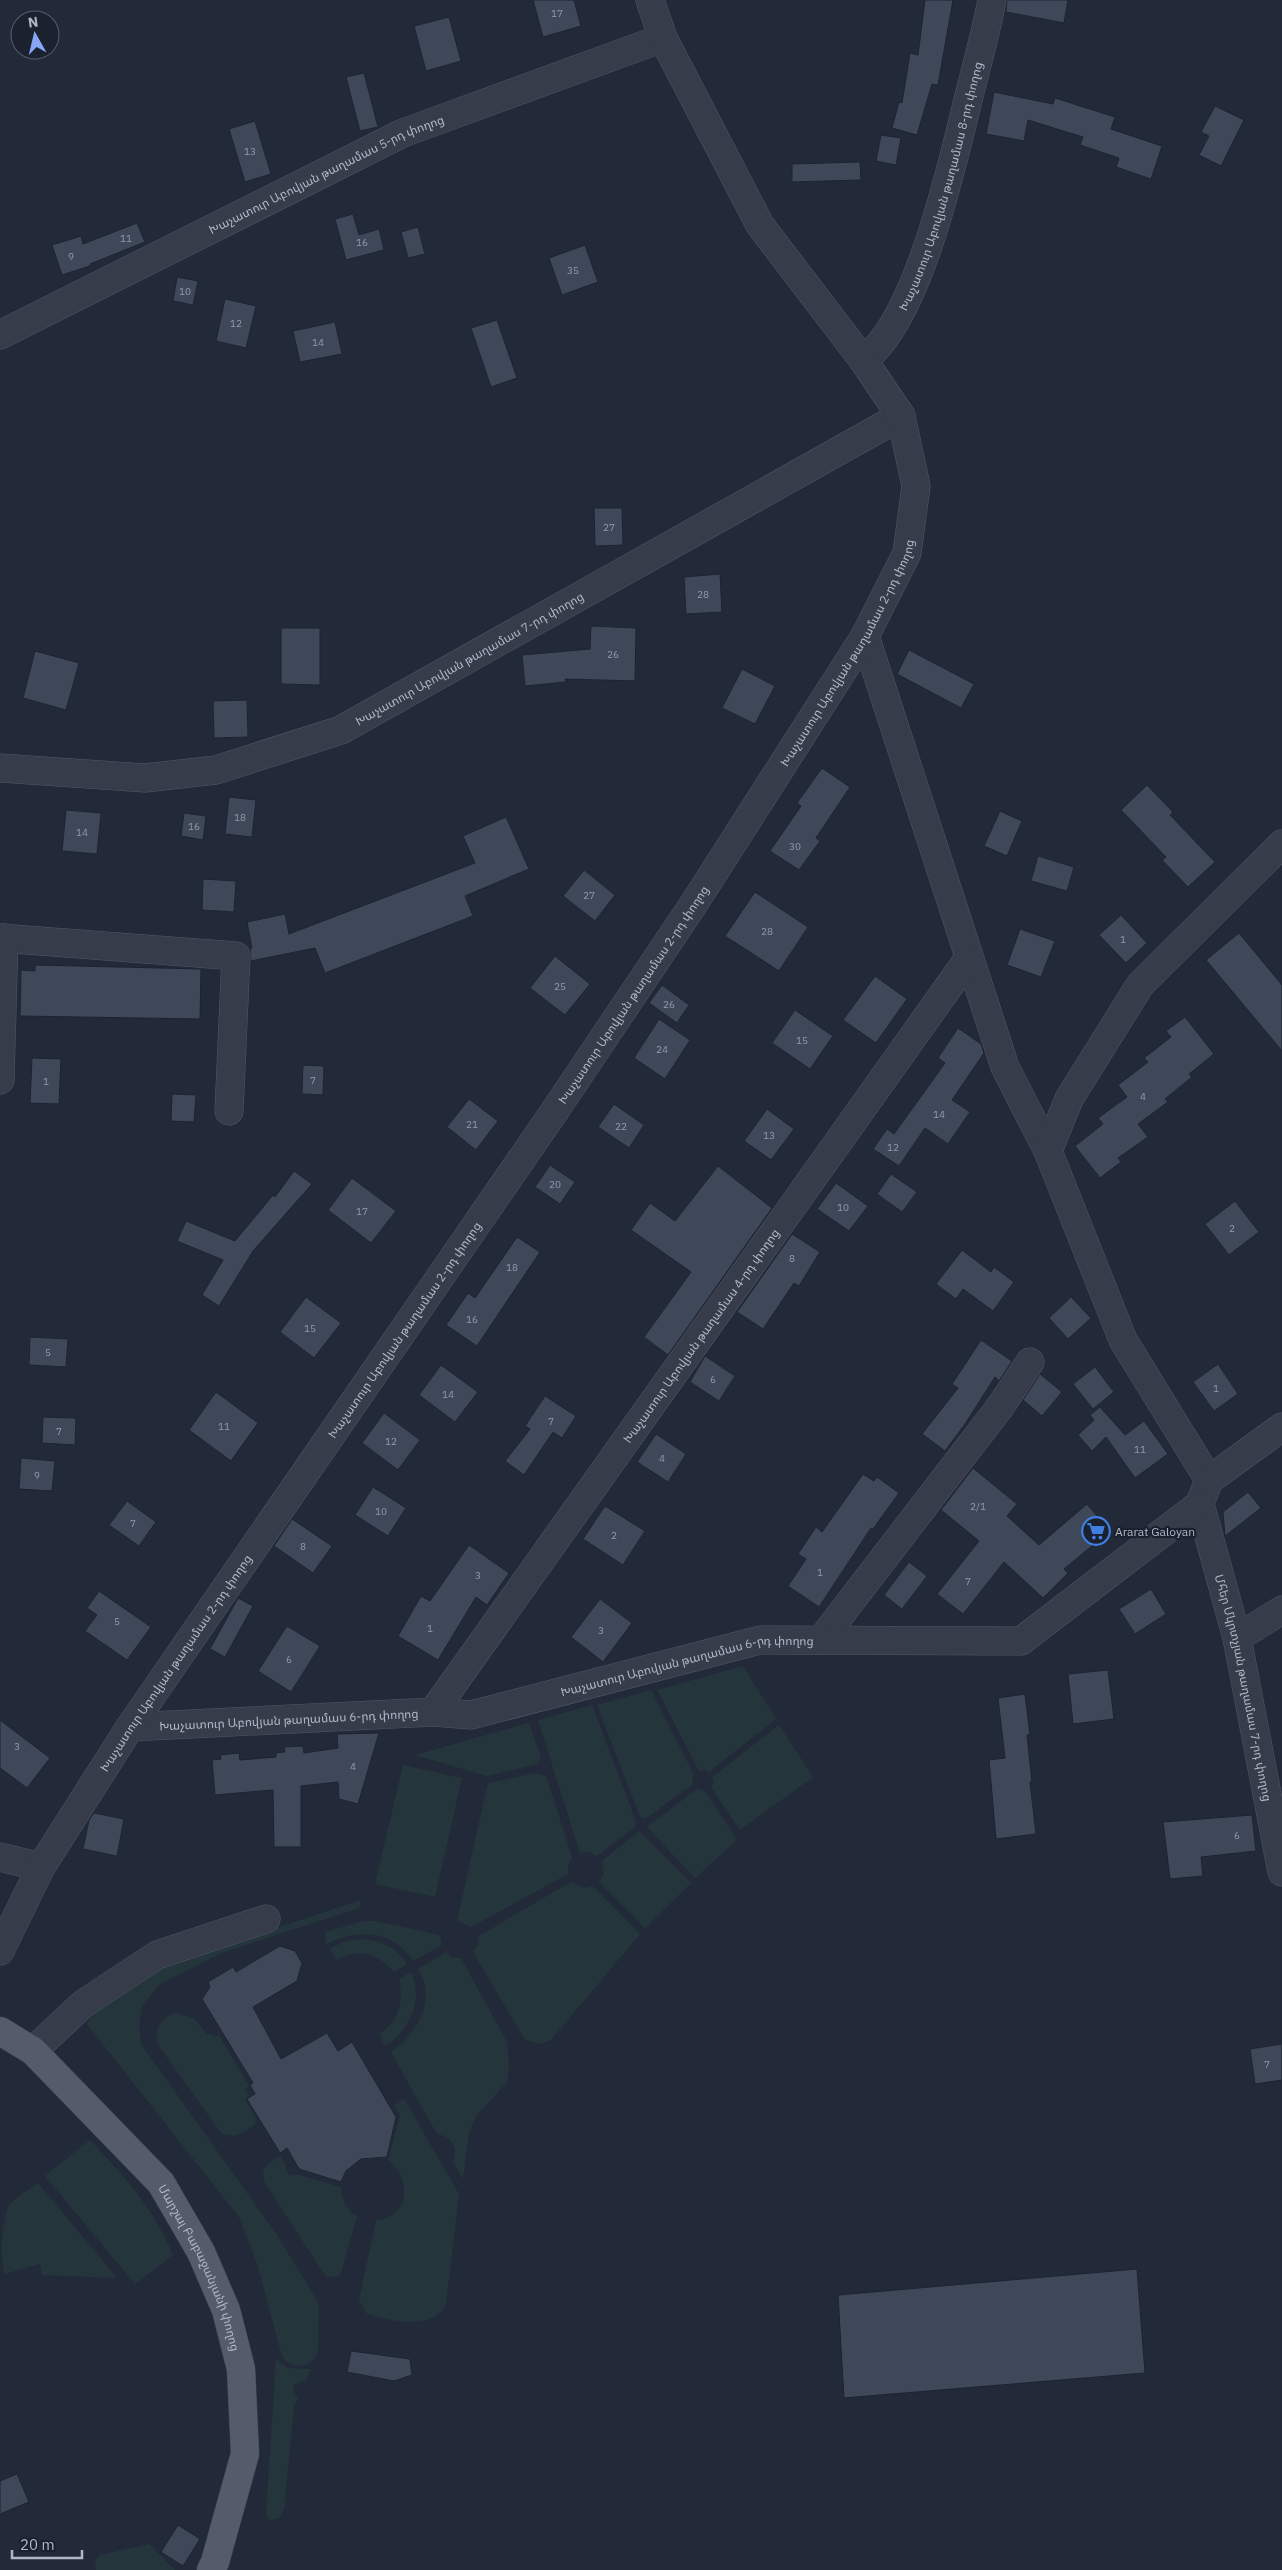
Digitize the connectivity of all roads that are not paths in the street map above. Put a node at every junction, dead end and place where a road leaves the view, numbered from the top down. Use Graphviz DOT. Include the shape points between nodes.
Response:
graph roads {
  1 [pos="650,0"];
  2 [pos="992,0"];
  3 [pos="663,38"];
  4 [pos="0,335"];
  5 [pos="863,360"];
  6 [pos="901,416"];
  7 [pos="865,636"];
  8 [pos="0,768"];
  9 [pos="1282,844"];
  10 [pos="2,938"];
  11 [pos="969,958"];
  12 [pos="0,1080"];
  13 [pos="229,1111"];
  14 [pos="1048,1151"];
  15 [pos="1030,1362"];
  16 [pos="1282,1426"];
  17 [pos="1204,1492"];
  18 [pos="1282,1610"];
  19 [pos="1237,1638"];
  20 [pos="821,1640"];
  21 [pos="433,1712"];
  22 [pos="130,1727"];
  23 [pos="0,1857"];
  24 [pos="41,1867"];
  25 [pos="1282,1872"];
  26 [pos="266,1919"];
  27 [pos="0,1951"];
  28 [pos="0,2031"];
  29 [pos="32,2051"];
  30 [pos="211,2570"];
  1 -- 3 [label="street, Խաչատուր Աբովյան թաղամաս 2-րդ փողոց"];
  2 -- 5 [label="street, Խաչատուր Աբովյան թաղամաս 8-րդ փողոց" via="946,188 913,286 886,339"];
  3 -- 4 [label="street, Խաչատուր Աբովյան թաղամաս 5-րդ փողոց" via="403,132"];
  3 -- 5 [label="street, Խաչատուր Աբովյան թաղամաս 2-րդ փողոց" via="760,225"];
  5 -- 6 [label="street, Խաչատուր Աբովյան թաղամաս 2-րդ փողոց"];
  6 -- 7 [label="street, Խաչատուր Աբովյան թաղամաս 2-րդ փողոց" via="916,486 907,553"];
  6 -- 8 [label="street, Խաչատուր Աբովյան թաղամաս 7-րդ փողոց" via="341,730 216,770 145,778"];
  7 -- 11 [label="street, Մհեր Մկրտչյան թաղամաս 7-րդ փողոց"];
  7 -- 22 [label="street, Խաչատուր Աբովյան թաղամաս 2-րդ փողոց" via="693,905 554,1112"];
  9 -- 14 [label="street" via="1140,986 1069,1099"];
  10 -- 12 [label="street"];
  10 -- 13 [label="street" via="236,956"];
  11 -- 14 [label="street, Մհեր Մկրտչյան թաղամաս 7-րդ փողոց" via="1005,1067"];
  11 -- 21 [label="street, Խաչատուր Աբովյան թաղամաս 4-րդ փողոց"];
  14 -- 17 [label="street, Մհեր Մկրտչյան թաղամաս 7-րդ փողոց" via="1123,1340"];
  15 -- 20 [label="street" via="1000,1407"];
  16 -- 17 [label="street, Խաչատուր Աբովյան թաղամաս 6-րդ փողոց"];
  17 -- 19 [label="street, Մհեր Մկրտչյան թաղամաս 7-րդ փողոց"];
  17 -- 20 [label="street, Խաչատուր Աբովյան թաղամաս 6-րդ փողոց" via="1021,1641"];
  18 -- 19 [label="street"];
  19 -- 25 [label="street, Մհեր Մկրտչյան թաղամաս 7-րդ փողոց"];
  20 -- 21 [label="street, Խաչատուր Աբովյան թաղամաս 6-րդ փողոց" via="760,1640 471,1715"];
  21 -- 22 [label="street, Խաչատուր Աբովյան թաղամաս 6-րդ փողոց"];
  22 -- 24 [label="street, Խաչատուր Աբովյան թաղամաս 2-րդ փողոց"];
  23 -- 24 [label="street"];
  24 -- 27 [label="street, Խաչատուր Աբովյան թաղամաս 2-րդ փողոց"];
  26 -- 29 [label="street" via="157,1955 83,2004"];
  28 -- 29 [label="main road, Մարշալ Բաբաջանյանի փողոց"];
  29 -- 30 [label="main road, Մարշալ Բաբաջանյանի փողոց" via="161,2183 201,2252 226,2310 241,2369 245,2454"];
}
